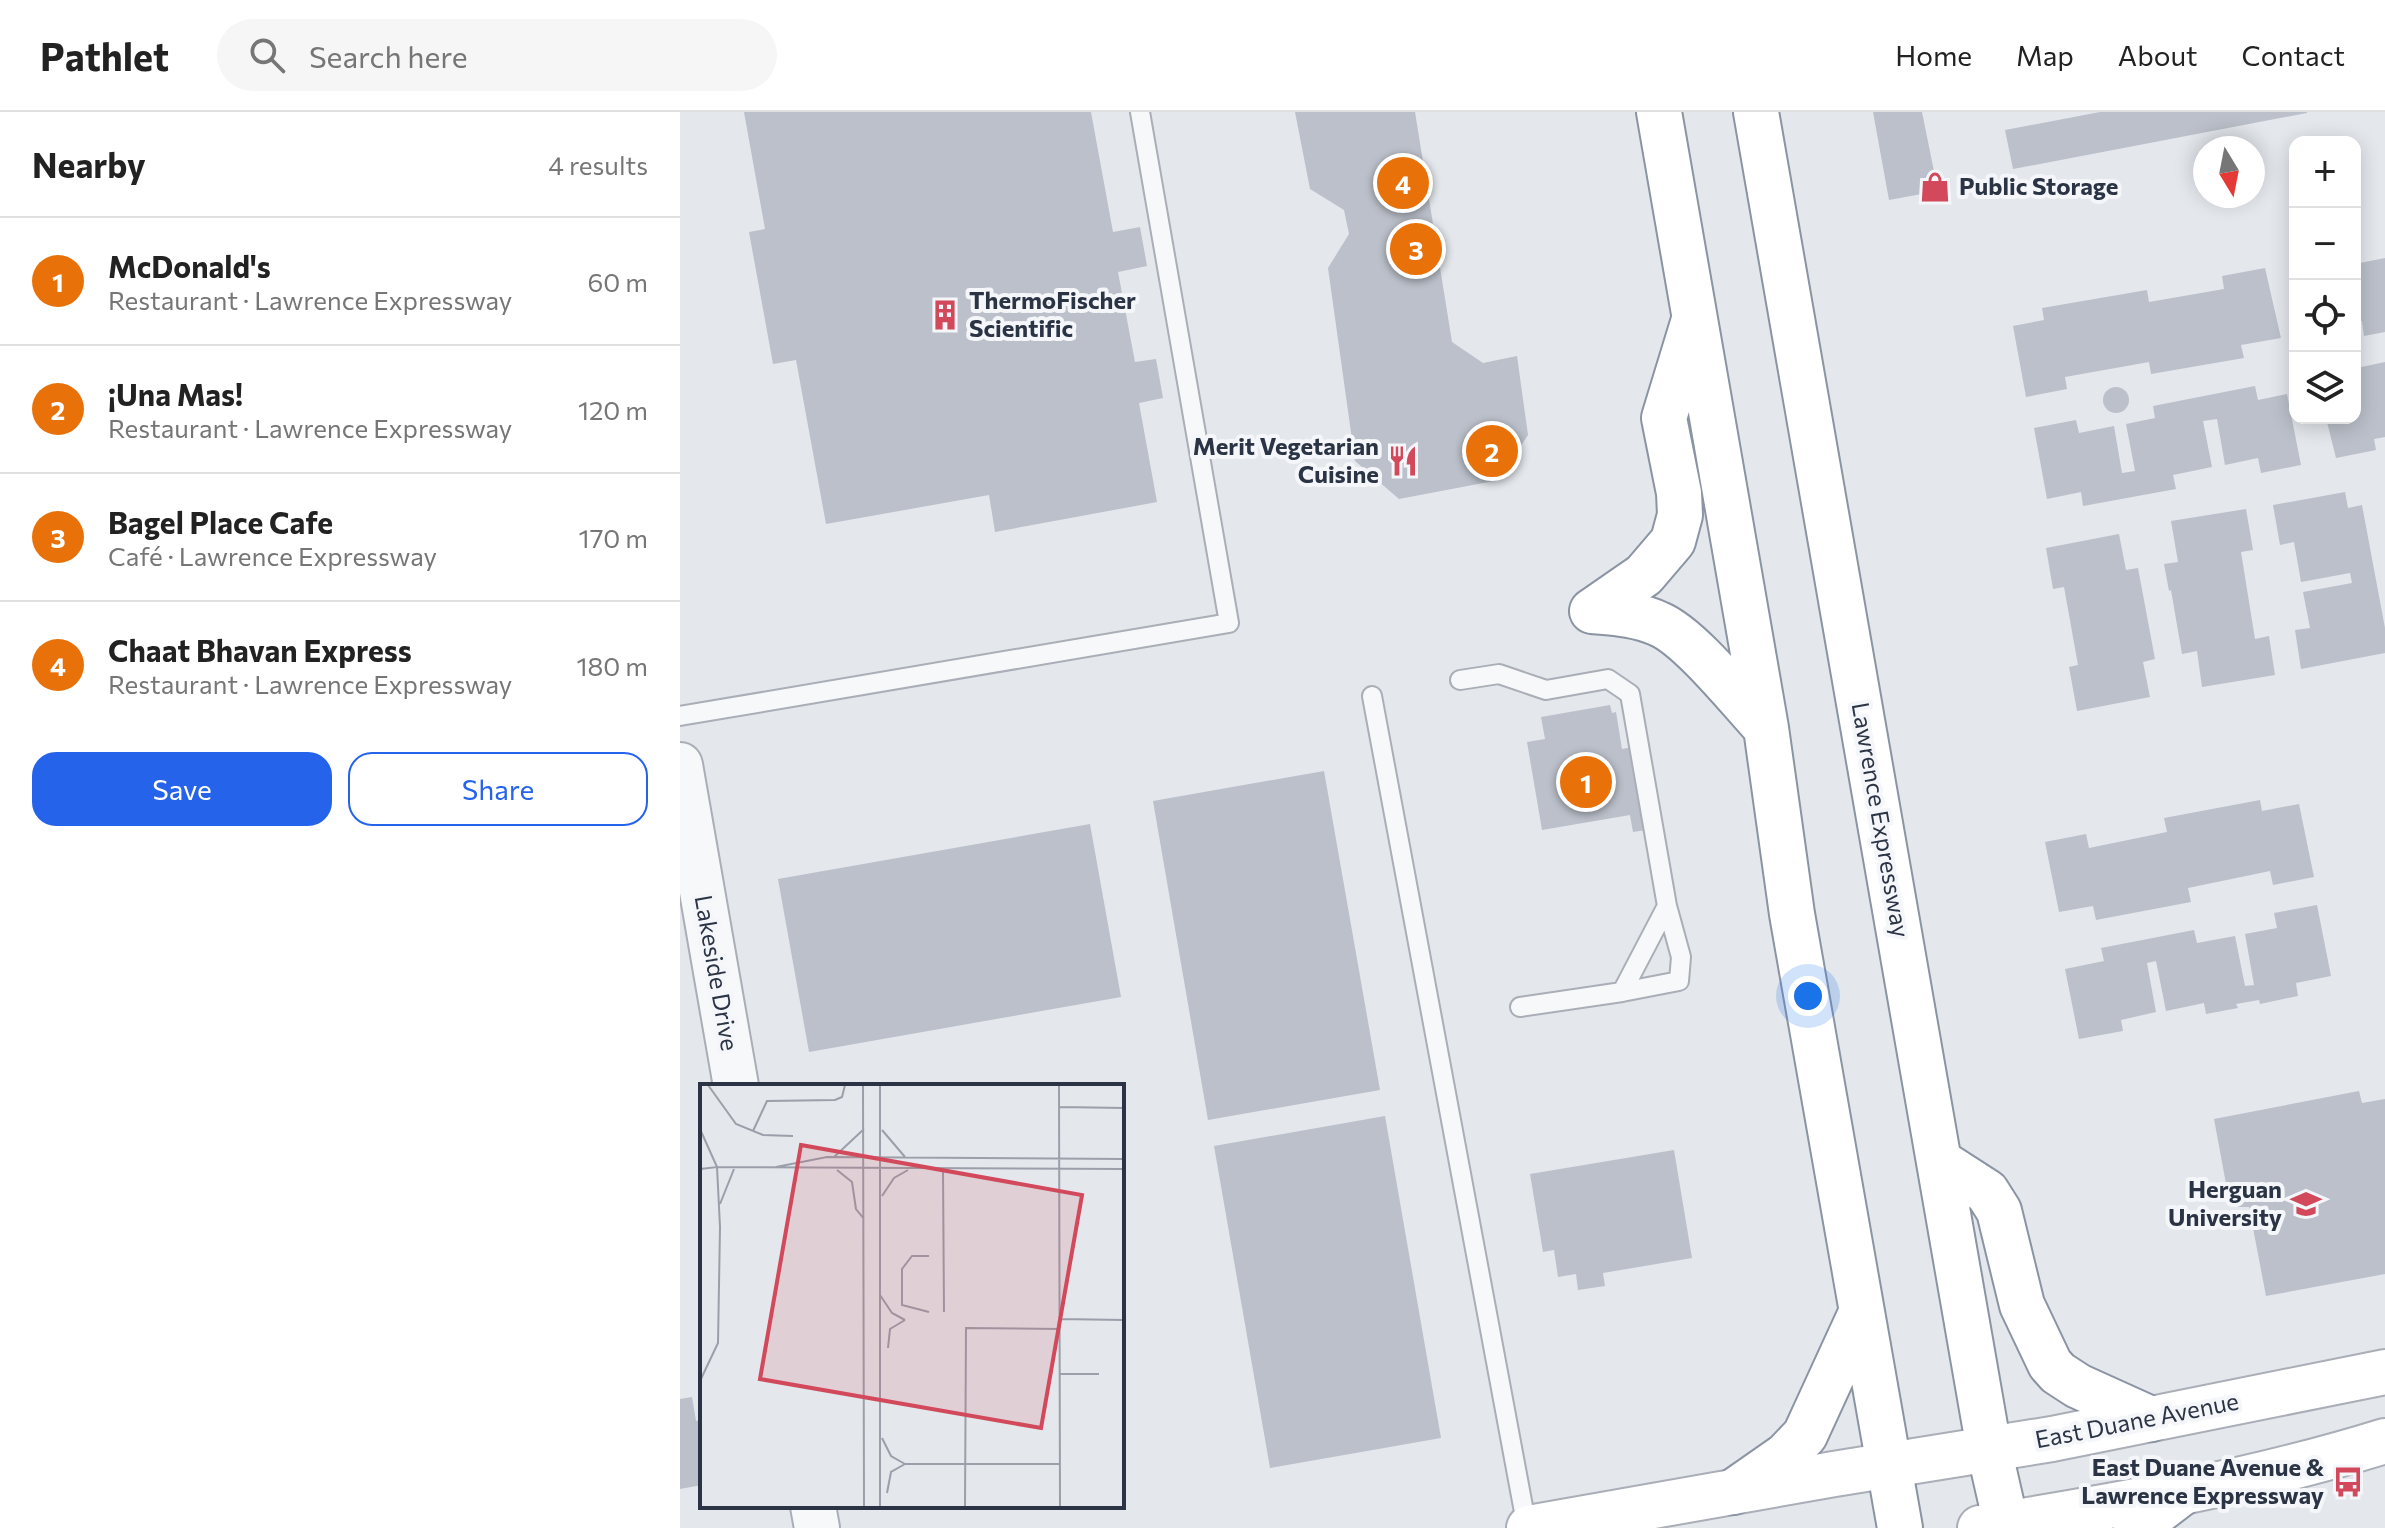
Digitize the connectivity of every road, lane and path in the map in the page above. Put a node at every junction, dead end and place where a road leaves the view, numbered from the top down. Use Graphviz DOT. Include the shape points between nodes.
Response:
graph roads {
  1 [pos="1140,112"];
  2 [pos="1659,112"];
  3 [pos="1756,112"];
  4 [pos="1696,313"];
  5 [pos="1460,680"];
  6 [pos="1372,696"];
  7 [pos="680,716"];
  8 [pos="1766,728"];
  9 [pos="680,765"];
  10 [pos="1667,906"];
  11 [pos="1622,992"];
  12 [pos="1520,1007"];
  13 [pos="736,1084"];
  14 [pos="1939,1161"];
  15 [pos="1861,1313"];
  16 [pos="2385,1372"];
  17 [pos="2151,1419"];
  18 [pos="2385,1441"];
  19 [pos="1989,1449"];
  20 [pos="1888,1465"];
  21 [pos="1733,1492"];
  22 [pos="2183,1492"];
  23 [pos="813,1508"];
  24 [pos="1997,1527"];
  25 [pos="817,1528"];
  26 [pos="1528,1528"];
  27 [pos="1900,1528"];
  28 [pos="2136,1528"];
  1 -- 7 [label="lane" via="1229,623"];
  2 -- 4 [label="main road"];
  3 -- 14 [label="main road, Lawrence Expressway"];
  4 -- 8 [label="main road"];
  4 -- 8 [label="main road" via="1664,418 1679,493 1673,541 1644,575 1592,611 1631,614 1679,635"];
  5 -- 10 [label="lane" via="1499,674 1546,690 1608,679 1630,694"];
  6 -- 26 [label="lane"];
  8 -- 15 [label="main road" via="1792,914"];
  9 -- 13 [label="street, Lakeside Drive"];
  10 -- 11 [label="lane"];
  10 -- 11 [label="lane" via="1681,957 1679,981"];
  11 -- 12 [label="lane"];
  14 -- 17 [label="main road" via="1987,1192 1999,1211 2022,1305 2050,1364 2078,1386"];
  14 -- 19 [label="main road, Lawrence Expressway"];
  15 -- 20 [label="main road"];
  15 -- 21 [label="main road" via="1805,1435"];
  16 -- 17 [label="main road, East Duane Avenue"];
  17 -- 19 [label="main road, East Duane Avenue"];
  18 -- 22 [label="main road"];
  19 -- 20 [label="main road, East Duane Avenue"];
  19 -- 24 [label="main road, Lawrence Expressway"];
  20 -- 21 [label="main road, East Duane Avenue"];
  20 -- 27 [label="main road"];
  21 -- 26 [label="main road, East Duane Avenue"];
  22 -- 24 [label="main road"];
  22 -- 28 [label="main road"];
  23 -- 25 [label="street"];
}
